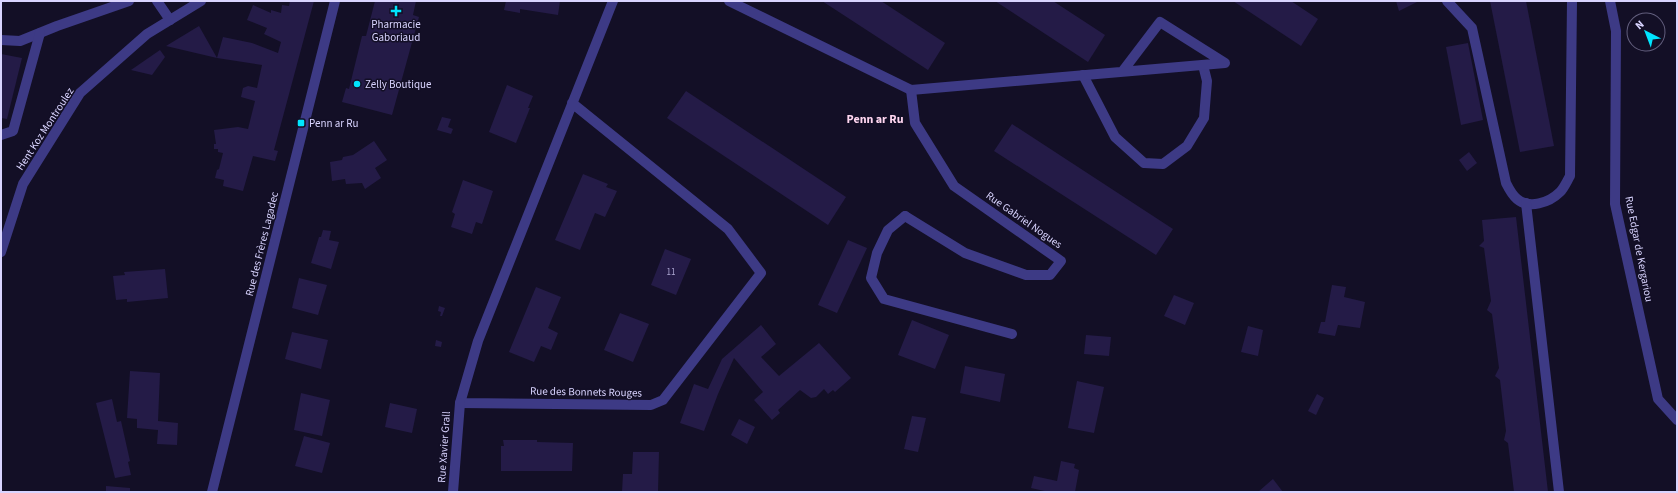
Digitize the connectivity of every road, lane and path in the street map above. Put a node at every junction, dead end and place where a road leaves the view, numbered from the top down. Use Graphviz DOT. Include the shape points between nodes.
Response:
graph roads {
  1 [pos="129,1"];
  2 [pos="157,1"];
  3 [pos="201,1"];
  4 [pos="335,1"];
  5 [pos="613,1"];
  6 [pos="729,1"];
  7 [pos="1447,1"];
  8 [pos="1572,1"];
  9 [pos="1610,1"];
  10 [pos="170,20"];
  11 [pos="40,33"];
  12 [pos="1,40"];
  13 [pos="1203,65"];
  14 [pos="1122,72"];
  15 [pos="1083,75"];
  16 [pos="912,90"];
  17 [pos="572,103"];
  18 [pos="1,135"];
  19 [pos="1526,203"];
  20 [pos="1,252"];
  21 [pos="1012,334"];
  22 [pos="460,403"];
  23 [pos="1677,420"];
  24 [pos="212,492"];
  25 [pos="453,492"];
  26 [pos="1559,492"];
  1 -- 11 [label="street"];
  2 -- 10 [label="street"];
  3 -- 10 [label="street, Hent Koz Montroulez"];
  4 -- 24 [label="street, Rue des Frères Lagadec"];
  5 -- 17 [label="street"];
  6 -- 16 [label="street"];
  7 -- 19 [label="street" via="1472,28 1503,176 1513,195"];
  8 -- 19 [label="street" via="1570,176 1560,192 1552,198 1541,203"];
  9 -- 23 [label="street, Rue Edgar de Kergariou" via="1616,31 1615,204 1658,399"];
  10 -- 20 [label="street, Hent Koz Montroulez" via="146,34 80,93 23,184"];
  11 -- 12 [label="street" via="20,41"];
  11 -- 18 [label="street" via="13,131"];
  13 -- 14 [label="street"];
  13 -- 14 [label="street" via="1225,63 1160,22"];
  13 -- 15 [label="street" via="1207,81 1204,118 1187,146 1164,164 1144,164 1114,137"];
  14 -- 15 [label="street"];
  15 -- 16 [label="street"];
  16 -- 21 [label="street, Rue Gabriel Nogues" via="915,123 954,186 1061,260 1050,275 1026,275 965,253 905,216 888,230 877,253 870,278 884,299"];
  17 -- 22 [label="street" via="478,341"];
  17 -- 22 [label="street, Rue des Bonnets Rouges" via="728,229 761,273 663,400 651,405"];
  19 -- 26 [label="street"];
  22 -- 25 [label="street, Rue Xavier Grall"];
}
